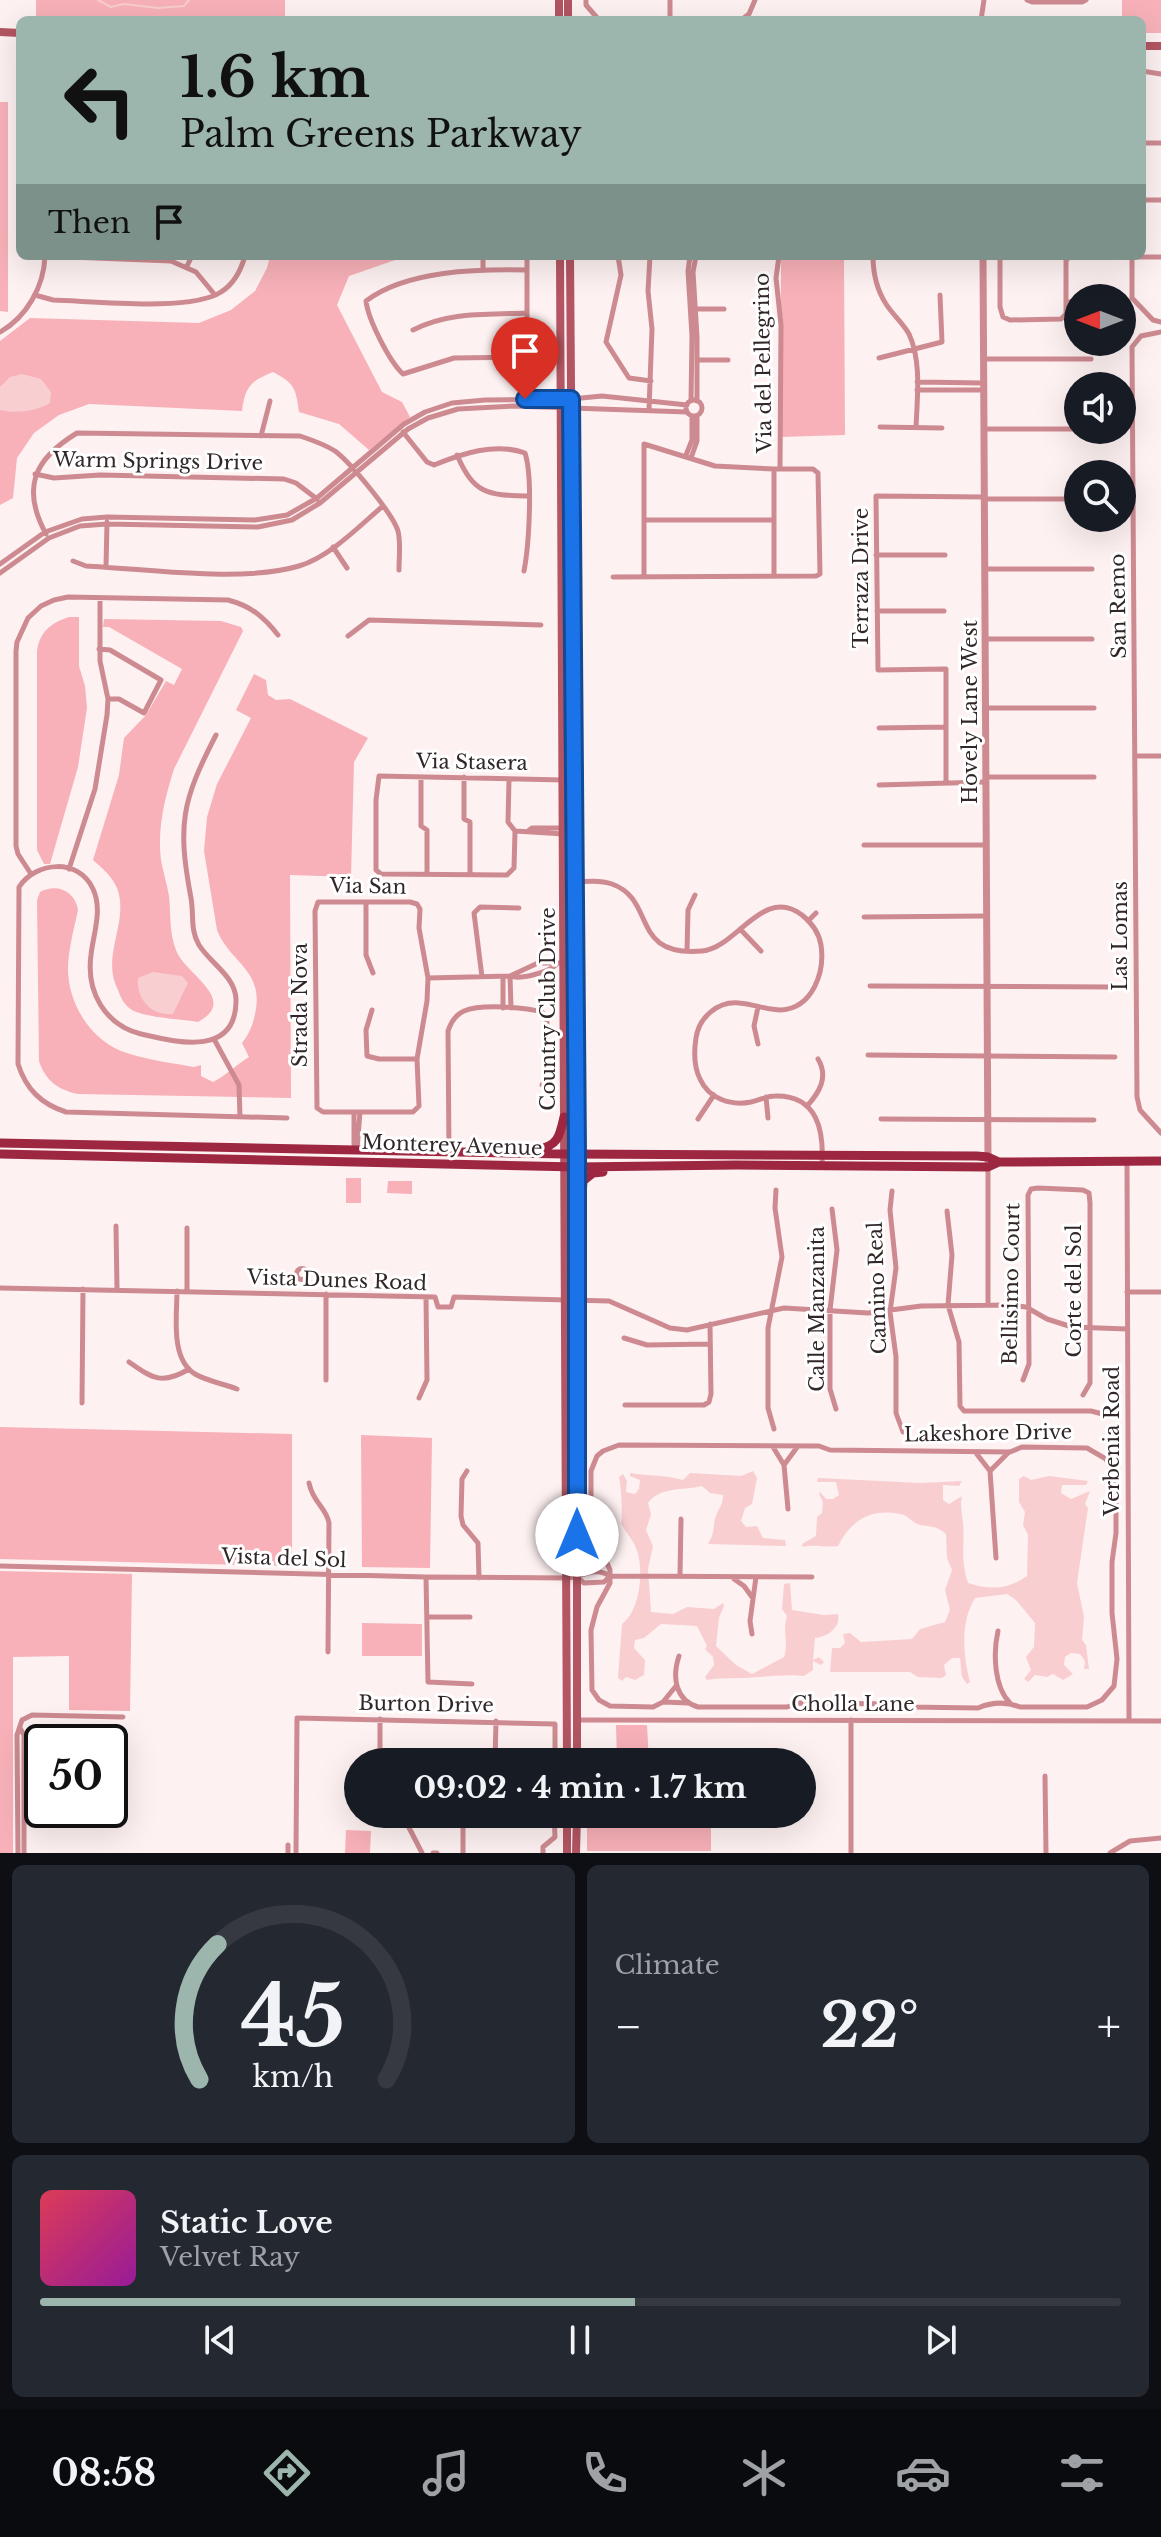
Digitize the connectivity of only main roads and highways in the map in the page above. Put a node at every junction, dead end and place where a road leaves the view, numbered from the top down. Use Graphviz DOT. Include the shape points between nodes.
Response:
graph roads {
  1 [pos="560,260"];
  2 [pos="570,260"];
  3 [pos="569,882"];
  4 [pos="564,1117"];
  5 [pos="0,1143"];
  6 [pos="44,1143"];
  7 [pos="357,1150"];
  8 [pos="508,1153"];
  9 [pos="2,1154"];
  10 [pos="565,1154"];
  11 [pos="577,1154"];
  12 [pos="315,1160"];
  13 [pos="822,1160"];
  14 [pos="1161,1161"];
  15 [pos="565,1167"];
  16 [pos="577,1167"];
  17 [pos="622,1167"];
  18 [pos="577,1220"];
  19 [pos="571,1300"];
  20 [pos="567,1694"];
  21 [pos="577,1720"];
  22 [pos="567,1748"];
  23 [pos="577,1748"];
  24 [pos="567,1828"];
  25 [pos="577,1828"];
  26 [pos="567,1853"];
  27 [pos="576,1853"];
  1 -- 3 [label="main road, Country Club Drive" via="564,831"];
  2 -- 3 [label="main road, Country Club Drive"];
  3 -- 4 [label="main road, Country Club Drive" via="560,964"];
  3 -- 11 [label="main road, Country Club Drive"];
  4 -- 8 [label="main road" via="554,1145"];
  4 -- 10 [label="main road, Country Club Drive"];
  5 -- 6 [label="main road, Monterey Avenue"];
  6 -- 7 [label="main road, Monterey Avenue"];
  6 -- 9 [label="main road" via="15,1146"];
  7 -- 8 [label="main road, Monterey Avenue"];
  7 -- 12 [label="main road" via="350,1156"];
  8 -- 10 [label="main road, Monterey Avenue"];
  9 -- 12 [label="main road, Monterey Avenue"];
  10 -- 11 [label="main road, Monterey Avenue"];
  10 -- 15 [label="main road, Country Club Drive"];
  11 -- 13 [label="main road, Monterey Avenue"];
  11 -- 16 [label="main road, Country Club Drive"];
  12 -- 15 [label="main road, Monterey Avenue"];
  13 -- 14 [label="main road, Monterey Avenue"];
  13 -- 17 [label="main road, Monterey Avenue"];
  15 -- 16 [label="main road, Monterey Avenue"];
  15 -- 19 [label="main road, Country Club Drive"];
  16 -- 17 [label="main road, Monterey Avenue"];
  16 -- 18 [label="main road, Country Club Drive"];
  17 -- 18 [label="main road" via="584,1179"];
  18 -- 19 [label="main road, Country Club Drive"];
  19 -- 20 [label="main road, Country Club Drive"];
  19 -- 21 [label="main road, Country Club Drive"];
  20 -- 21 [label="main road" via="570,1716"];
  20 -- 22 [label="main road, Country Club Drive"];
  21 -- 23 [label="main road, Country Club Drive"];
  24 -- 26 [label="main road"];
  25 -- 27 [label="main road"];
}
